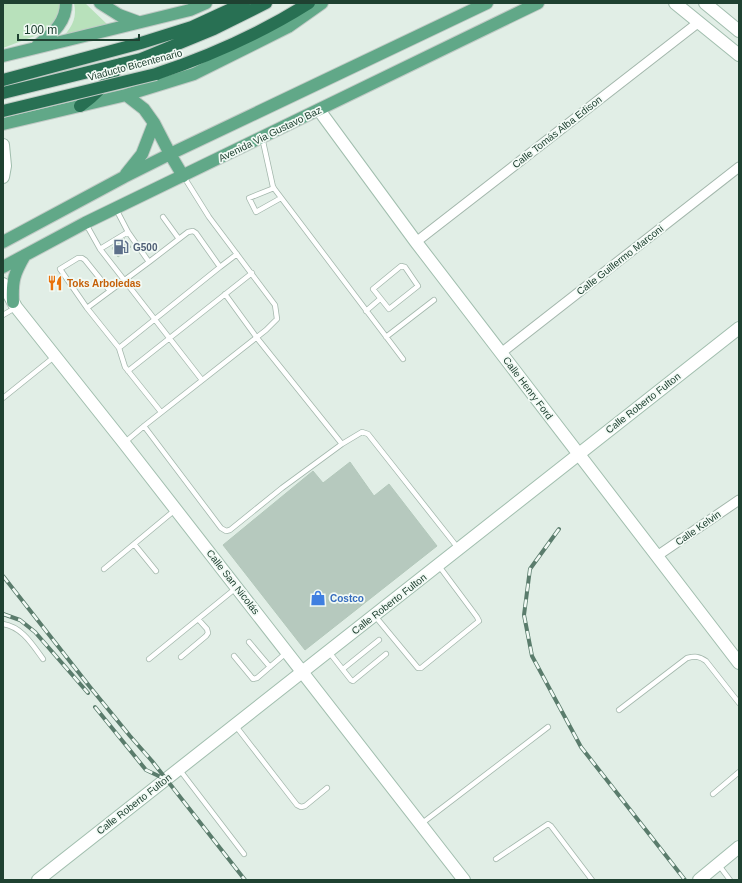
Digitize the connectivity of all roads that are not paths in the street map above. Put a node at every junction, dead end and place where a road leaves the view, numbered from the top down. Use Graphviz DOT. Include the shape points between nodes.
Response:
graph roads {
  1 [pos="66,3"];
  2 [pos="100,3"];
  3 [pos="206,3"];
  4 [pos="244,3"];
  5 [pos="266,3"];
  6 [pos="309,3"];
  7 [pos="322,3"];
  8 [pos="487,3"];
  9 [pos="538,3"];
  10 [pos="675,3"];
  11 [pos="705,3"];
  12 [pos="138,22"];
  13 [pos="698,22"];
  14 [pos="739,31"];
  15 [pos="34,48"];
  16 [pos="739,55"];
  17 [pos="3,56"];
  18 [pos="120,64"];
  19 [pos="3,80"];
  20 [pos="3,93"];
  21 [pos="126,95"];
  22 [pos="80,106"];
  23 [pos="320,110"];
  24 [pos="3,111"];
  25 [pos="154,123"];
  26 [pos="3,124"];
  27 [pos="262,137"];
  28 [pos="3,145"];
  29 [pos="170,154"];
  30 [pos="739,167"];
  31 [pos="183,176"];
  32 [pos="3,177"];
  33 [pos="124,177"];
  34 [pos="274,188"];
  35 [pos="281,198"];
  36 [pos="116,208"];
  37 [pos="163,217"];
  38 [pos="85,223"];
  39 [pos="128,232"];
  40 [pos="179,239"];
  41 [pos="3,242"];
  42 [pos="416,242"];
  43 [pos="100,249"];
  44 [pos="26,254"];
  45 [pos="237,254"];
  46 [pos="149,262"];
  47 [pos="3,266"];
  48 [pos="220,268"];
  49 [pos="252,273"];
  50 [pos="124,280"];
  51 [pos="3,284"];
  52 [pos="110,291"];
  53 [pos="225,294"];
  54 [pos="380,299"];
  55 [pos="434,300"];
  56 [pos="15,304"];
  57 [pos="87,308"];
  58 [pos="366,311"];
  59 [pos="3,316"];
  60 [pos="154,319"];
  61 [pos="739,328"];
  62 [pos="386,337"];
  63 [pos="169,338"];
  64 [pos="257,338"];
  65 [pos="119,348"];
  66 [pos="501,353"];
  67 [pos="55,356"];
  68 [pos="403,359"];
  69 [pos="128,371"];
  70 [pos="202,380"];
  71 [pos="3,398"];
  72 [pos="161,412"];
  73 [pos="144,426"];
  74 [pos="124,443"];
  75 [pos="342,444"];
  76 [pos="579,454"];
  77 [pos="739,500"];
  78 [pos="175,509"];
  79 [pos="134,544"];
  80 [pos="459,549"];
  81 [pos="657,556"];
  82 [pos="438,565"];
  83 [pos="104,569"];
  84 [pos="156,571"];
  85 [pos="237,587"];
  86 [pos="374,615"];
  87 [pos="198,619"];
  88 [pos="3,624"];
  89 [pos="380,640"];
  90 [pos="249,642"];
  91 [pos="328,651"];
  92 [pos="286,652"];
  93 [pos="386,654"];
  94 [pos="234,656"];
  95 [pos="181,657"];
  96 [pos="43,658"];
  97 [pos="149,659"];
  98 [pos="739,663"];
  99 [pos="270,667"];
  100 [pos="343,670"];
  101 [pos="302,672"];
  102 [pos="739,702"];
  103 [pos="619,710"];
  104 [pos="235,725"];
  105 [pos="548,727"];
  106 [pos="179,769"];
  107 [pos="739,772"];
  108 [pos="327,788"];
  109 [pos="713,794"];
  110 [pos="420,825"];
  111 [pos="739,847"];
  112 [pos="244,854"];
  113 [pos="496,859"];
  114 [pos="718,864"];
  115 [pos="38,880"];
  116 [pos="464,880"];
  117 [pos="592,880"];
  118 [pos="699,880"];
  119 [pos="730,880"];
  1 -- 15 [label="main road" via="63,21"];
  2 -- 12 [label="main road" via="119,15"];
  3 -- 12 [label="main road" via="190,10"];
  4 -- 19 [label="highway" via="192,27"];
  5 -- 18 [label="highway" via="214,29 141,59"];
  6 -- 24 [label="highway, Viaducto Bicentenario, bridge" via="262,30 196,61 156,74"];
  7 -- 21 [label="main road" via="288,27 194,74"];
  8 -- 29 [label="main road"];
  9 -- 23 [label="main road, Avenida Via Gustavo Baz"];
  10 -- 13 [label="street"];
  11 -- 14 [label="street"];
  12 -- 15 [label="main road"];
  13 -- 16 [label="street"];
  13 -- 42 [label="street, Calle Tomás Alba Edison"];
  15 -- 17 [label="main road"];
  18 -- 20 [label="highway"];
  18 -- 22 [label="highway" via="107,83"];
  21 -- 22 [label="main road"];
  21 -- 25 [label="main road" via="144,109"];
  22 -- 26 [label="main road"];
  23 -- 27 [label="main road, Avenida Via Gustavo Baz"];
  23 -- 42 [label="street, Calle Henry Ford"];
  25 -- 29 [label="main road"];
  25 -- 33 [label="main road" via="142,154"];
  27 -- 31 [label="main road, Avenida Via Gustavo Baz"];
  27 -- 34 [label="lane"];
  28 -- 32 [label="street"];
  29 -- 31 [label="main road"];
  29 -- 33 [label="main road"];
  30 -- 66 [label="street, Calle Guillermo Marconi"];
  31 -- 36 [label="main road, Avenida Via Gustavo Baz"];
  31 -- 45 [label="lane"];
  33 -- 41 [label="main road"];
  34 -- 35 [label="lane"];
  34 -- 35 [label="lane" via="249,198 256,212"];
  35 -- 58 [label="lane"];
  36 -- 38 [label="main road, Avenida Via Gustavo Baz"];
  36 -- 39 [label="lane"];
  37 -- 40 [label="lane"];
  38 -- 43 [label="lane"];
  38 -- 44 [label="main road, Avenida Via Gustavo Baz"];
  39 -- 43 [label="lane"];
  39 -- 46 [label="lane"];
  40 -- 46 [label="lane"];
  40 -- 48 [label="lane" via="193,230"];
  42 -- 66 [label="street, Calle Henry Ford"];
  43 -- 50 [label="lane"];
  44 -- 47 [label="main road, Avenida Via Gustavo Baz"];
  44 -- 56 [label="main road" via="16,269 12,285"];
  45 -- 48 [label="lane"];
  45 -- 49 [label="lane"];
  46 -- 50 [label="lane"];
  48 -- 60 [label="lane"];
  49 -- 53 [label="lane"];
  49 -- 64 [label="lane" via="275,305 277,319"];
  50 -- 52 [label="lane"];
  50 -- 60 [label="lane"];
  51 -- 56 [label="street, Calle San Nicolás"];
  52 -- 57 [label="lane"];
  52 -- 57 [label="lane" via="82,258 62,267 61,272"];
  53 -- 63 [label="lane"];
  53 -- 64 [label="lane"];
  54 -- 54 [label="lane" via="389,309 417,289 417,284 405,267 401,266 374,287"];
  54 -- 58 [label="lane"];
  55 -- 62 [label="lane"];
  56 -- 59 [label="lane"];
  56 -- 67 [label="street, Calle San Nicolás"];
  57 -- 65 [label="lane"];
  58 -- 62 [label="lane"];
  60 -- 63 [label="lane"];
  60 -- 65 [label="lane"];
  61 -- 76 [label="street, Calle Roberto Fulton"];
  62 -- 68 [label="lane"];
  63 -- 69 [label="lane"];
  63 -- 70 [label="lane"];
  64 -- 70 [label="lane"];
  64 -- 75 [label="lane"];
  65 -- 69 [label="lane"];
  66 -- 76 [label="street, Calle Henry Ford"];
  67 -- 71 [label="lane"];
  67 -- 74 [label="street, Calle San Nicolás"];
  69 -- 72 [label="lane"];
  70 -- 72 [label="lane"];
  72 -- 73 [label="lane"];
  73 -- 74 [label="lane"];
  73 -- 75 [label="lane" via="226,531"];
  74 -- 78 [label="street, Calle San Nicolás"];
  75 -- 80 [label="lane" via="362,432 368,434"];
  76 -- 80 [label="street, Calle Roberto Fulton"];
  76 -- 81 [label="street, Calle Henry Ford"];
  77 -- 81 [label="street, Calle Kelvin"];
  78 -- 79 [label="lane"];
  78 -- 85 [label="street, Calle San Nicolás"];
  79 -- 83 [label="lane"];
  79 -- 84 [label="lane"];
  80 -- 82 [label="street, Calle Roberto Fulton"];
  81 -- 98 [label="street, Calle Henry Ford"];
  82 -- 86 [label="street, Calle Roberto Fulton"];
  82 -- 86 [label="lane" via="478,617 476,625 419,669"];
  85 -- 87 [label="lane"];
  85 -- 92 [label="street, Calle San Nicolás"];
  86 -- 91 [label="street, Calle Roberto Fulton"];
  87 -- 95 [label="lane" via="208,633"];
  87 -- 97 [label="lane"];
  88 -- 96 [label="lane" via="8,624 26,636"];
  89 -- 100 [label="lane"];
  90 -- 99 [label="lane"];
  91 -- 100 [label="lane"];
  91 -- 101 [label="street, Calle Roberto Fulton"];
  92 -- 99 [label="lane"];
  92 -- 101 [label="street, Calle San Nicolás"];
  93 -- 100 [label="lane" via="356,680 351,680"];
  94 -- 99 [label="lane" via="253,679"];
  101 -- 104 [label="street, Calle Roberto Fulton"];
  101 -- 110 [label="street, Calle San Nicolás"];
  102 -- 103 [label="lane" via="706,661 694,656 687,658"];
  104 -- 106 [label="street, Calle Roberto Fulton"];
  104 -- 108 [label="lane" via="298,805 305,806"];
  105 -- 110 [label="lane"];
  106 -- 112 [label="lane"];
  106 -- 115 [label="street, Calle Roberto Fulton"];
  107 -- 109 [label="lane"];
  110 -- 116 [label="street, Calle San Nicolás"];
  111 -- 114 [label="street"];
  113 -- 117 [label="lane" via="548,824"];
  114 -- 118 [label="street"];
  114 -- 119 [label="lane"];
}
